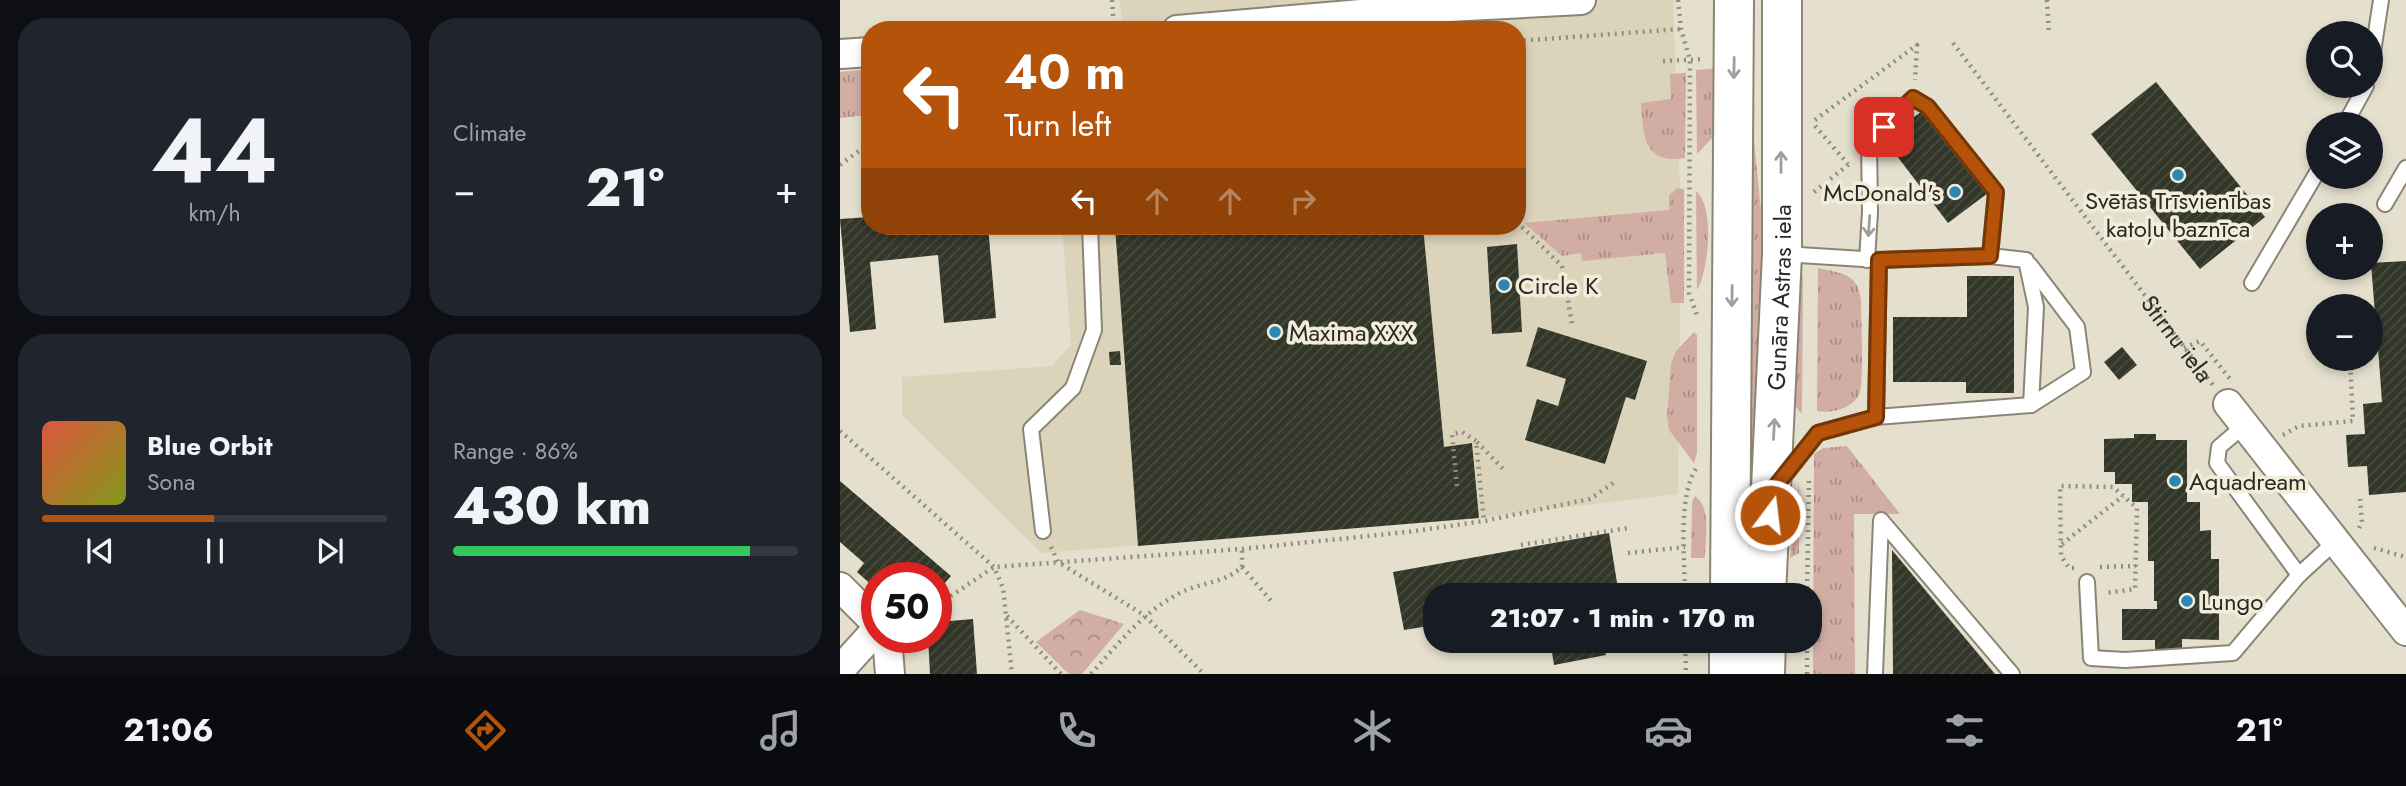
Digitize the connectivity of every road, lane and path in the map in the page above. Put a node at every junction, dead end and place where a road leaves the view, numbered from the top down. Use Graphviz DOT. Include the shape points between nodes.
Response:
graph roads {
  1 [pos="1112,0"];
  2 [pos="1581,0"];
  3 [pos="1678,0"];
  4 [pos="1734,0"];
  5 [pos="1753,0"];
  6 [pos="1782,0"];
  7 [pos="2048,0"];
  8 [pos="2381,0"];
  9 [pos="1113,21"];
  10 [pos="1280,21"];
  11 [pos="2378,21"];
  12 [pos="1681,29"];
  13 [pos="2049,33"];
  14 [pos="1526,40"];
  15 [pos="1953,43"];
  16 [pos="861,53"];
  17 [pos="840,54"];
  18 [pos="1710,58"];
  19 [pos="1690,60"];
  20 [pos="1663,61"];
  21 [pos="1913,98"];
  22 [pos="1780,105"];
  23 [pos="861,150"];
  24 [pos="1849,164"];
  25 [pos="840,165"];
  26 [pos="1856,165"];
  27 [pos="2406,168"];
  28 [pos="2307,189"];
  29 [pos="1810,195"];
  30 [pos="2385,204"];
  31 [pos="1526,231"];
  32 [pos="1090,235"];
  33 [pos="1782,254"];
  34 [pos="1990,256"];
  35 [pos="1873,260"];
  36 [pos="2026,260"];
  37 [pos="2252,283"];
  38 [pos="1572,324"];
  39 [pos="1702,325"];
  40 [pos="2351,371"];
  41 [pos="2031,405"];
  42 [pos="2237,415"];
  43 [pos="1876,417"];
  44 [pos="840,431"];
  45 [pos="2277,439"];
  46 [pos="1476,441"];
  47 [pos="1702,461"];
  48 [pos="1503,469"];
  49 [pos="1613,483"];
  50 [pos="1457,486"];
  51 [pos="1771,492"];
  52 [pos="2123,496"];
  53 [pos="2360,499"];
  54 [pos="1484,521"];
  55 [pos="1628,528"];
  56 [pos="1043,531"];
  57 [pos="2351,543"];
  58 [pos="2061,544"];
  59 [pos="1521,545"];
  60 [pos="1685,547"];
  61 [pos="1242,549"];
  62 [pos="1628,553"];
  63 [pos="2406,557"];
  64 [pos="1058,562"];
  65 [pos="1807,565"];
  66 [pos="2136,566"];
  67 [pos="994,567"];
  68 [pos="1242,567"];
  69 [pos="2082,567"];
  70 [pos="2096,567"];
  71 [pos="2299,575"];
  72 [pos="1685,583"];
  73 [pos="1730,583"];
  74 [pos="1767,583"];
  75 [pos="1807,583"];
  76 [pos="840,587"];
  77 [pos="2087,587"];
  78 [pos="952,595"];
  79 [pos="1272,602"];
  80 [pos="861,609"];
  81 [pos="1006,615"];
  82 [pos="1144,615"];
  83 [pos="2406,631"];
  84 [pos="861,645"];
  85 [pos="888,653"];
  86 [pos="1685,653"];
  87 [pos="1729,653"];
  88 [pos="1766,653"];
  89 [pos="1807,653"];
  90 [pos="840,670"];
  91 [pos="890,674"];
  92 [pos="1012,674"];
  93 [pos="1061,674"];
  94 [pos="1091,674"];
  95 [pos="1203,674"];
  96 [pos="1686,674"];
  97 [pos="1729,674"];
  98 [pos="1765,674"];
  99 [pos="1807,674"];
  100 [pos="1875,674"];
  101 [pos="2012,674"];
  1 -- 9 [label="path"];
  2 -- 10 [label="street"];
  3 -- 12 [label="path"];
  4 -- 73 [label="main road, Gunāra Astras iela, one-way"];
  5 -- 22 [label="main road" via="1761,84 1766,96"];
  6 -- 22 [label="main road, Gunāra Astras iela"];
  7 -- 13 [label="path"];
  8 -- 11 [label="lane"];
  12 -- 14 [label="path"];
  12 -- 19 [label="path"];
  15 -- 42 [label="path, Stirnu iela"];
  16 -- 17 [label="street"];
  18 -- 19 [label="path"];
  19 -- 20 [label="path"];
  19 -- 39 [label="path" via="1689,293"];
  21 -- 24 [label="path" via="1917,45 1811,123"];
  21 -- 34 [label="lane" via="1928,107 1996,192"];
  21 -- 35 [label="lane, one-way" via="1869,141"];
  33 -- 22 [label="main road, Gunāra Astras iela, one-way"];
  23 -- 25 [label="path"];
  24 -- 26 [label="path"];
  24 -- 29 [label="path"];
  27 -- 30 [label="lane"];
  28 -- 37 [label="lane"];
  31 -- 38 [label="path" via="1562,267"];
  32 -- 56 [label="lane" via="1094,330 1073,388 1031,429"];
  33 -- 35 [label="lane"];
  51 -- 33 [label="main road, Gunāra Astras iela, one-way"];
  34 -- 35 [label="lane"];
  34 -- 36 [label="lane"];
  35 -- 43 [label="lane"];
  36 -- 41 [label="lane" via="2036,307"];
  36 -- 41 [label="lane" via="2077,327 2083,372"];
  40 -- 45 [label="path" via="2353,421 2299,426"];
  41 -- 43 [label="lane"];
  42 -- 57 [label="street"];
  42 -- 71 [label="lane" via="2219,447 2217,463"];
  43 -- 51 [label="lane" via="1818,433"];
  44 -- 67 [label="path"];
  46 -- 48 [label="path"];
  46 -- 50 [label="path" via="1462,432 1452,434"];
  46 -- 54 [label="path"];
  47 -- 60 [label="path" via="1690,478"];
  49 -- 54 [label="path" via="1590,499"];
  51 -- 74 [label="main road, Gunāra Astras iela"];
  52 -- 58 [label="path"];
  52 -- 58 [label="path" via="2113,487 2060,486"];
  52 -- 66 [label="path" via="2137,508"];
  53 -- 57 [label="path" via="2362,522"];
  54 -- 61 [label="path"];
  55 -- 59 [label="path"];
  57 -- 63 [label="path"];
  57 -- 71 [label="lane"];
  57 -- 83 [label="street"];
  58 -- 69 [label="path" via="2061,556 2069,568"];
  60 -- 62 [label="path"];
  60 -- 72 [label="path"];
  61 -- 64 [label="path"];
  61 -- 68 [label="path"];
  64 -- 67 [label="path"];
  64 -- 82 [label="path"];
  65 -- 75 [label="path"];
  66 -- 70 [label="path"];
  66 -- 77 [label="path" via="2135,589 2114,593"];
  67 -- 78 [label="path"];
  67 -- 81 [label="path" via="1003,588"];
  68 -- 79 [label="path"];
  68 -- 82 [label="path" via="1230,578 1181,592"];
  71 -- 77 [label="lane" via="2233,653 2125,660 2091,658"];
  76 -- 80 [label="street"];
  81 -- 92 [label="path"];
  81 -- 93 [label="path"];
  82 -- 94 [label="path"];
  82 -- 95 [label="path"];
  84 -- 90 [label="street"];
  85 -- 91 [label="street"];
  86 -- 96 [label="path"];
  87 -- 97 [label="main road"];
  88 -- 98 [label="main road"];
  89 -- 99 [label="path"];
  100 -- 101 [label="lane" via="1881,520"];
}
